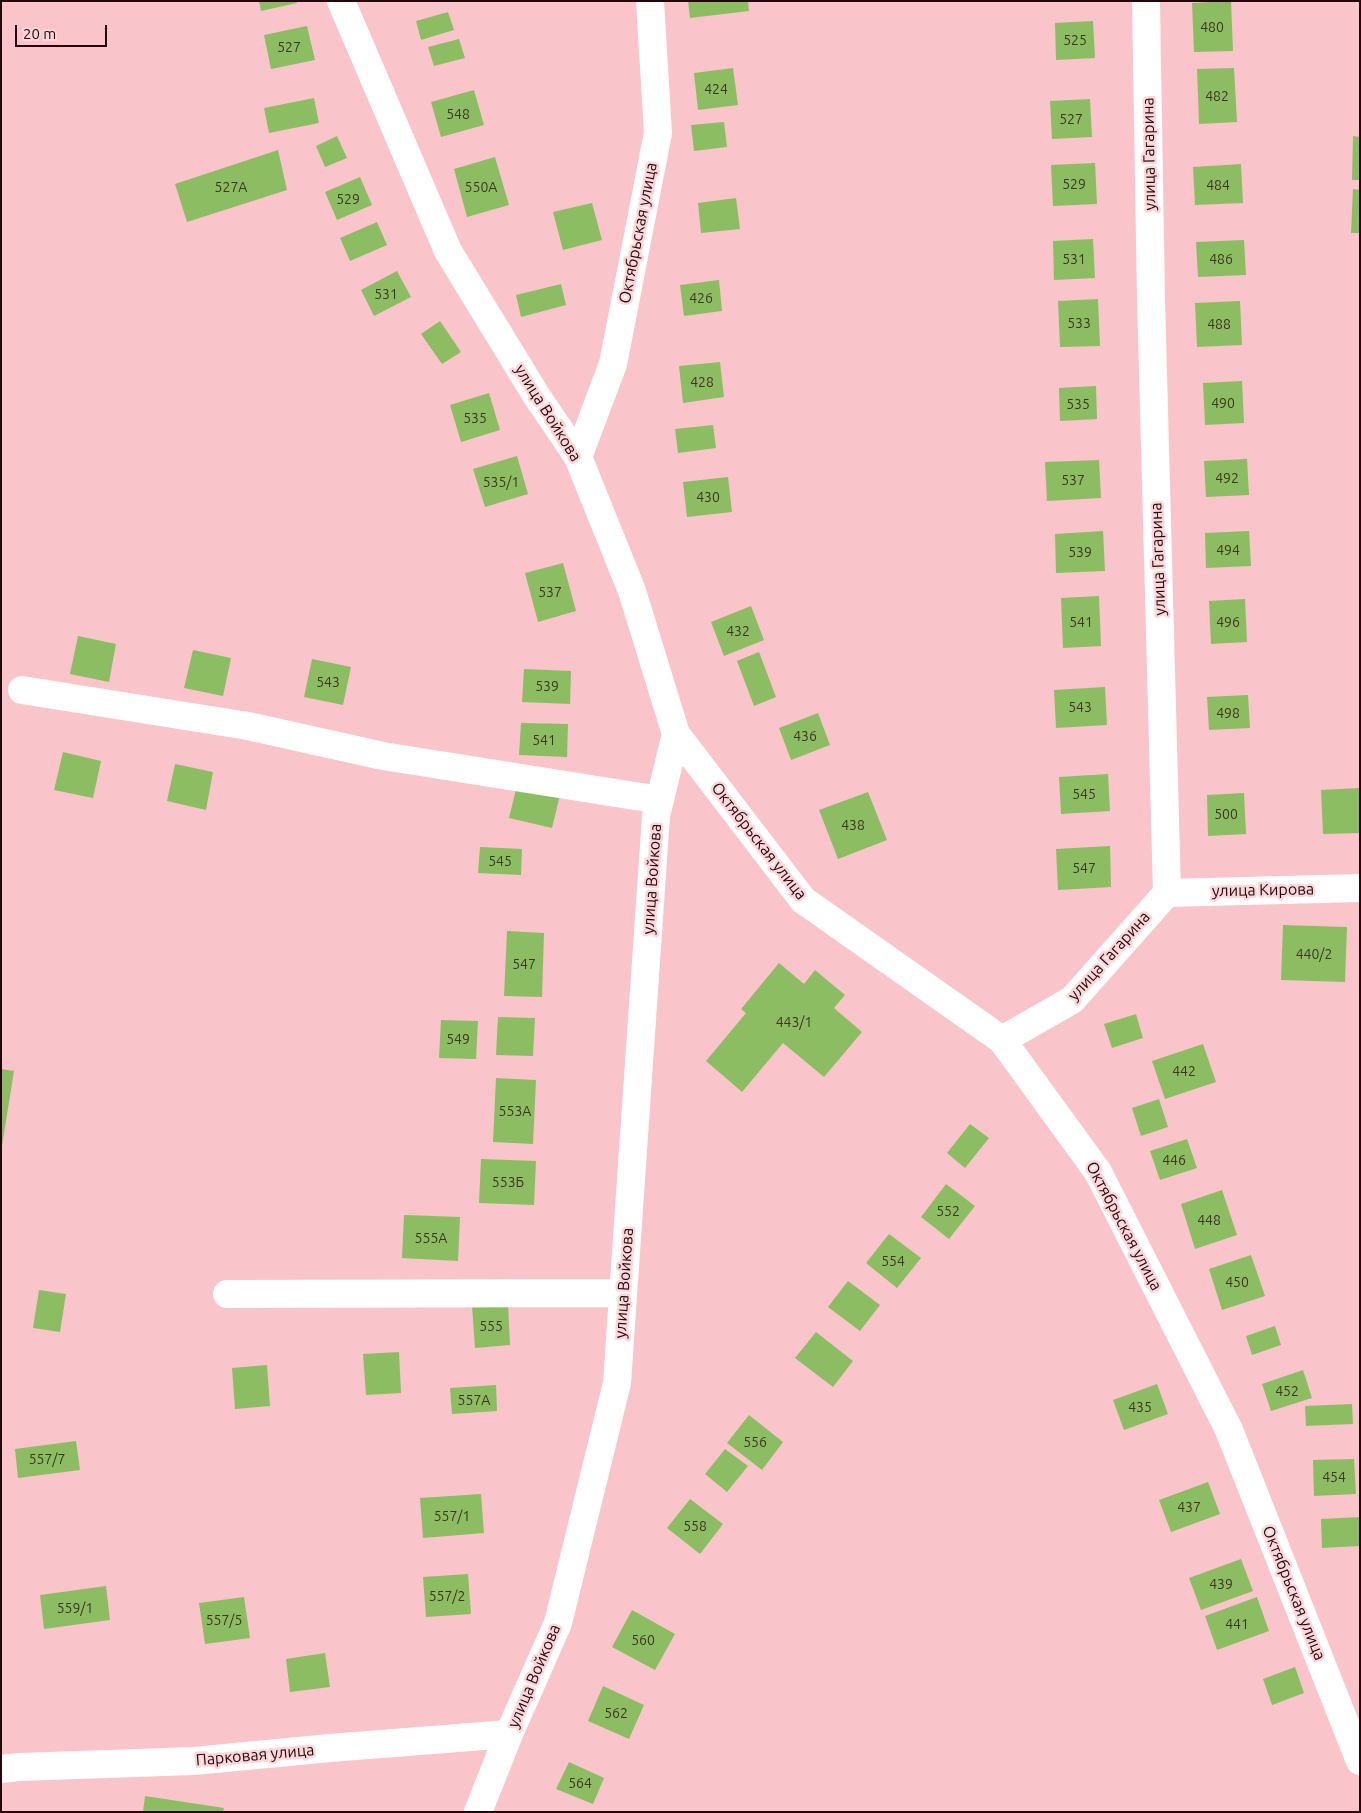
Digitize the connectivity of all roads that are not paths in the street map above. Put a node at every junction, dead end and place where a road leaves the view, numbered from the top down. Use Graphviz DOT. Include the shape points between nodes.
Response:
graph roads {
  1 [pos="341,1"];
  2 [pos="650,1"];
  3 [pos="1146,1"];
  4 [pos="578,457"];
  5 [pos="22,690"];
  6 [pos="676,734"];
  7 [pos="660,800"];
  8 [pos="1360,888"];
  9 [pos="1167,893"];
  10 [pos="1002,1040"];
  11 [pos="623,1293"];
  12 [pos="227,1294"];
  13 [pos="509,1734"];
  14 [pos="1360,1762"];
  15 [pos="1,1769"];
  16 [pos="478,1812"];
  1 -- 4 [label="street, улица Войкова" via="448,251"];
  2 -- 4 [label="street, Октябрьская улица" via="658,133 613,364"];
  3 -- 9 [label="street, улица Гагарина"];
  4 -- 6 [label="street, улица Войкова" via="632,591"];
  5 -- 7 [label="street" via="248,726 384,756"];
  6 -- 7 [label="street, улица Войкова"];
  6 -- 10 [label="street, Октябрьская улица" via="803,900"];
  7 -- 11 [label="street, улица Войкова" via="656,816"];
  8 -- 9 [label="street, улица Кирова"];
  9 -- 10 [label="street, улица Гагарина" via="1072,1000"];
  10 -- 14 [label="street, Октябрьская улица" via="1098,1172 1229,1430"];
  11 -- 12 [label="street"];
  11 -- 13 [label="street, улица Войкова" via="617,1383 558,1623"];
  13 -- 15 [label="street, Парковая улица" via="194,1761"];
  13 -- 16 [label="street, улица Войкова"];
}
